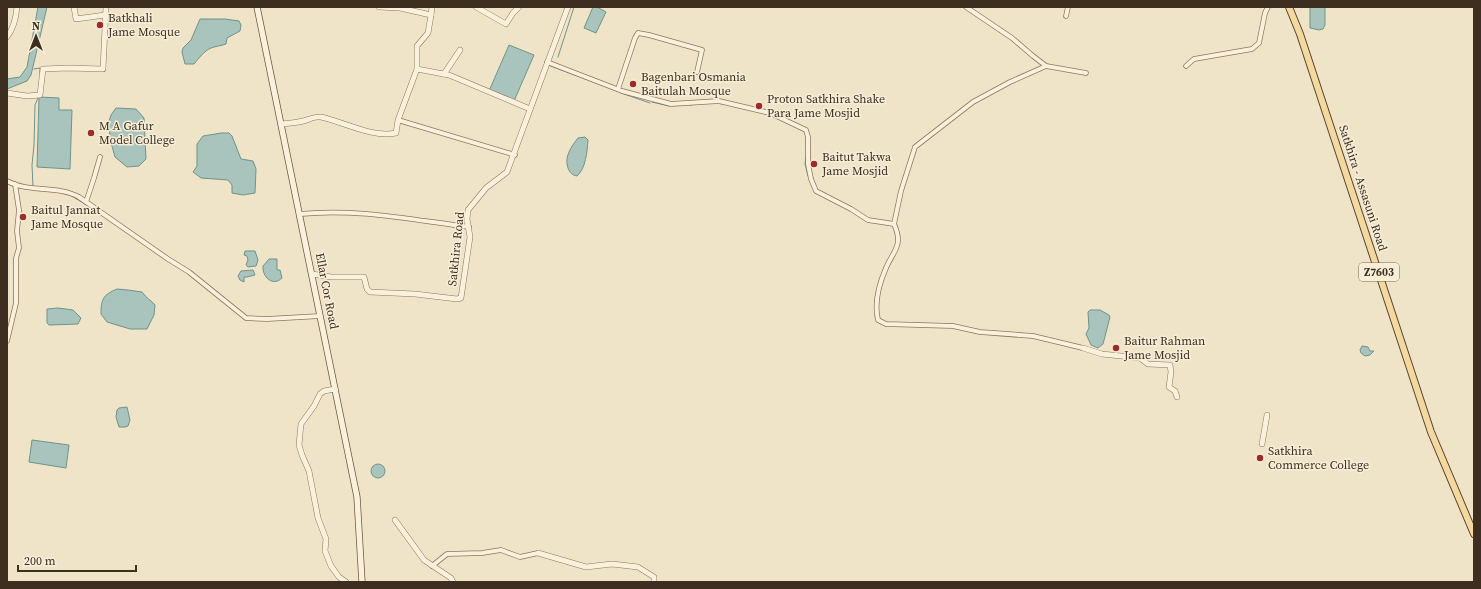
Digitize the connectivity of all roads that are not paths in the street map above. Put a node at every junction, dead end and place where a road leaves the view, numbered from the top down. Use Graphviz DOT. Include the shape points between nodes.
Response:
graph roads {
  1 [pos="17,7"];
  2 [pos="74,7"];
  3 [pos="106,7"];
  4 [pos="257,7"];
  5 [pos="379,7"];
  6 [pos="432,7"];
  7 [pos="476,7"];
  8 [pos="519,7"];
  9 [pos="568,7"];
  10 [pos="966,7"];
  11 [pos="1068,7"];
  12 [pos="1268,7"];
  13 [pos="1289,7"];
  14 [pos="105,15"];
  15 [pos="431,15"];
  16 [pos="1066,16"];
  17 [pos="7,37"];
  18 [pos="460,50"];
  19 [pos="547,62"];
  20 [pos="1046,66"];
  21 [pos="1186,66"];
  22 [pos="417,69"];
  23 [pos="697,72"];
  24 [pos="444,74"];
  25 [pos="1086,74"];
  26 [pos="618,90"];
  27 [pos="7,93"];
  28 [pos="530,109"];
  29 [pos="398,120"];
  30 [pos="281,124"];
  31 [pos="515,155"];
  32 [pos="100,157"];
  33 [pos="7,180"];
  34 [pos="15,184"];
  35 [pos="86,202"];
  36 [pos="300,214"];
  37 [pos="894,224"];
  38 [pos="469,227"];
  39 [pos="312,274"];
  40 [pos="320,316"];
  41 [pos="7,341"];
  42 [pos="1083,348"];
  43 [pos="335,389"];
  44 [pos="1177,397"];
  45 [pos="1267,415"];
  46 [pos="1262,444"];
  47 [pos="395,520"];
  48 [pos="1474,534"];
  49 [pos="538,553"];
  50 [pos="432,566"];
  51 [pos="346,582"];
  52 [pos="362,582"];
  53 [pos="453,582"];
  54 [pos="654,582"];
  1 -- 17 [label="street" via="15,22"];
  2 -- 14 [label="street" via="76,19"];
  3 -- 14 [label="street"];
  4 -- 30 [label="main road, Ellar Cor Road"];
  5 -- 15 [label="street" via="400,8"];
  6 -- 15 [label="street"];
  7 -- 8 [label="street" via="506,24"];
  9 -- 19 [label="street, Satkhira Road"];
  10 -- 20 [label="street" via="1012,38"];
  11 -- 16 [label="street"];
  12 -- 21 [label="street" via="1259,43 1252,49 1194,58"];
  13 -- 48 [label="main road, Satkhira - Assasuni Road / Z7603" via="1432,432"];
  14 -- 27 [label="street" via="103,69 43,69 40,95"];
  15 -- 22 [label="street" via="428,33 417,46"];
  18 -- 24 [label="street"];
  19 -- 26 [label="street"];
  19 -- 28 [label="street, Satkhira Road"];
  20 -- 25 [label="street"];
  20 -- 37 [label="street" via="973,102 915,147"];
  22 -- 24 [label="street"];
  22 -- 29 [label="street"];
  23 -- 26 [label="street" via="702,50 638,33"];
  24 -- 28 [label="street"];
  26 -- 37 [label="street" via="671,104 718,101 770,112 787,120 806,130 808,164 816,191 868,220"];
  28 -- 31 [label="street, Satkhira Road"];
  29 -- 30 [label="street" via="396,133 389,134 352,127 319,116 302,122"];
  29 -- 31 [label="street"];
  30 -- 36 [label="main road, Ellar Cor Road"];
  31 -- 38 [label="street, Satkhira Road" via="507,172 486,188 468,210"];
  32 -- 35 [label="street"];
  33 -- 34 [label="street"];
  34 -- 35 [label="street" via="71,193"];
  34 -- 41 [label="street" via="18,210 16,303"];
  35 -- 40 [label="street" via="189,272 246,318"];
  36 -- 38 [label="street" via="339,212"];
  36 -- 39 [label="main road, Ellar Cor Road"];
  37 -- 42 [label="street" via="898,232 897,249 886,267 878,290 878,320 886,324 953,326 980,332 1033,336"];
  38 -- 39 [label="street, Satkhira Road" via="470,237 461,298 370,292 367,290 364,277"];
  39 -- 40 [label="main road, Ellar Cor Road"];
  40 -- 43 [label="main road, Ellar Cor Road"];
  42 -- 44 [label="street" via="1102,354 1140,358 1148,364 1170,365 1169,387 1175,391"];
  43 -- 51 [label="street" via="320,394 301,424 299,445 309,471 318,518 326,539 325,551 331,566"];
  43 -- 52 [label="main road, Ellar Cor Road" via="357,497"];
  45 -- 46 [label="street"];
  47 -- 50 [label="street" via="424,560"];
  49 -- 50 [label="street" via="520,557 501,550 447,554"];
  49 -- 54 [label="street" via="586,567 612,564 638,567 654,577"];
  50 -- 53 [label="street"];
}
